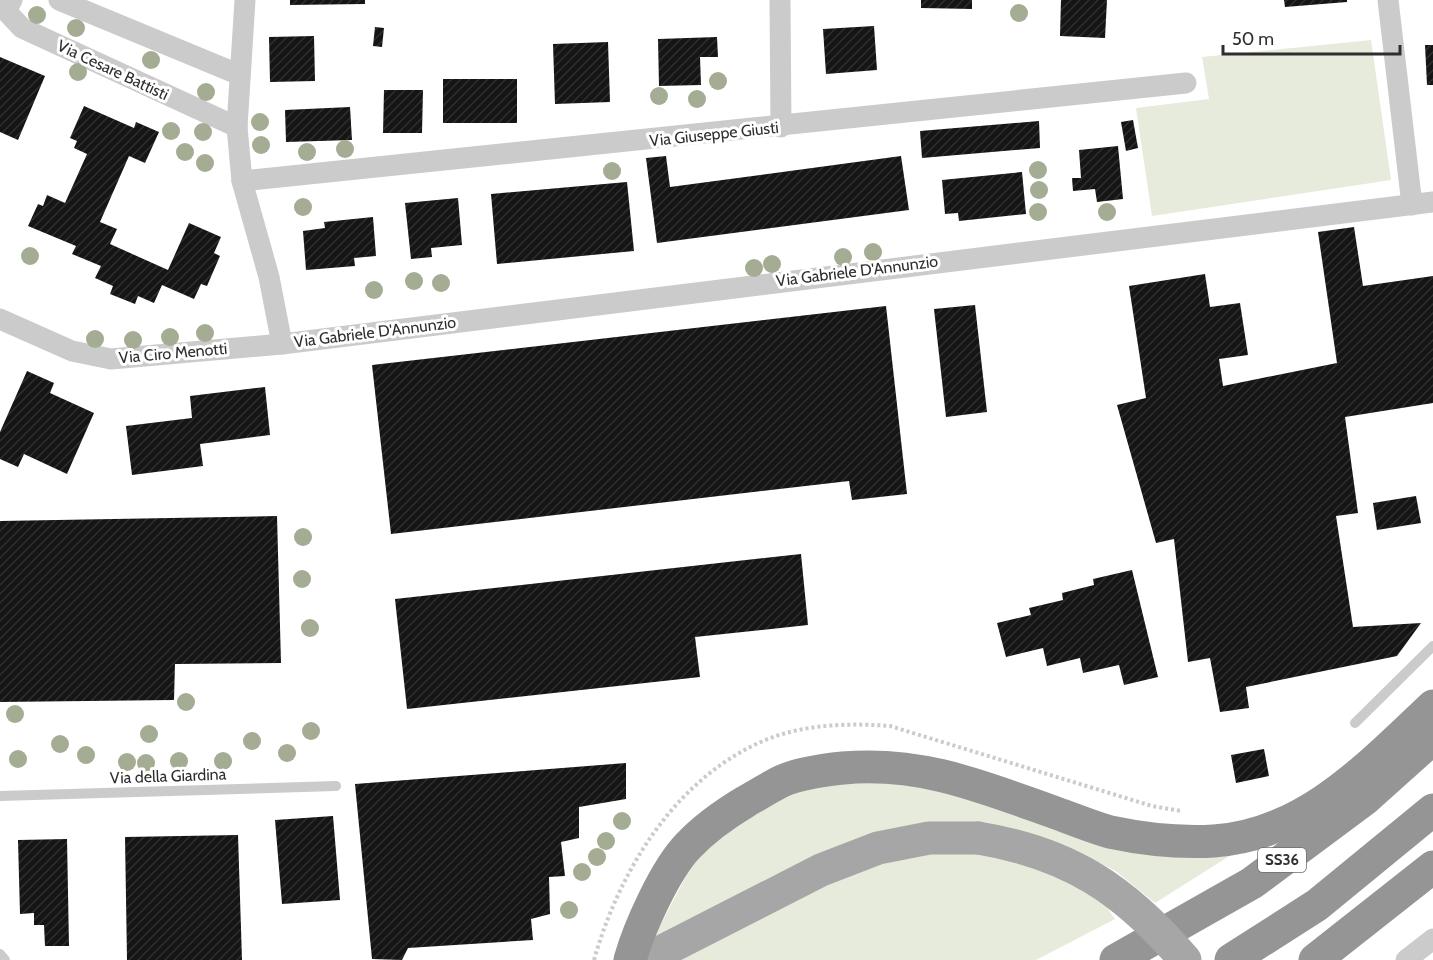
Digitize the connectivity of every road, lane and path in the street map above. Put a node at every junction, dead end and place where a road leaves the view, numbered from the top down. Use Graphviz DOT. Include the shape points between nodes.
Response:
graph roads {
  1 [pos="12,0"];
  2 [pos="59,0"];
  3 [pos="245,0"];
  4 [pos="780,0"];
  5 [pos="1388,0"];
  6 [pos="240,75"];
  7 [pos="1186,83"];
  8 [pos="781,127"];
  9 [pos="237,128"];
  10 [pos="242,181"];
  11 [pos="1433,202"];
  12 [pos="1412,205"];
  13 [pos="0,319"];
  14 [pos="282,344"];
  15 [pos="1433,646"];
  16 [pos="1433,706"];
  17 [pos="1355,723"];
  18 [pos="1433,738"];
  19 [pos="336,786"];
  20 [pos="0,796"];
  21 [pos="1433,810"];
  22 [pos="1184,811"];
  23 [pos="1433,867"];
  24 [pos="1433,939"];
  25 [pos="0,954"];
  26 [pos="5,960"];
  27 [pos="594,960"];
  28 [pos="630,960"];
  29 [pos="645,960"];
  30 [pos="1116,960"];
  31 [pos="1185,960"];
  32 [pos="1231,960"];
  33 [pos="1315,960"];
  34 [pos="1406,960"];
  1 -- 9 [label="street, Via Cesare Battisti" via="6,11 22,28"];
  2 -- 6 [label="street"];
  3 -- 6 [label="street"];
  4 -- 8 [label="street"];
  5 -- 12 [label="street"];
  6 -- 9 [label="street"];
  7 -- 8 [label="street, Via Giuseppe Giusti"];
  8 -- 10 [label="street, Via Giuseppe Giusti"];
  9 -- 10 [label="street"];
  10 -- 14 [label="street" via="261,244"];
  11 -- 12 [label="street, Via Gabriele D'Annunzio"];
  12 -- 14 [label="street, Via Gabriele D'Annunzio"];
  13 -- 14 [label="street, Via Ciro Menotti" via="72,351 111,359"];
  15 -- 17 [label="lane"];
  16 -- 28 [label="highway" via="1361,773 1299,817 1264,832 1215,841 1158,840 1108,831 918,769 874,765 826,770 784,781 729,811 687,846 658,892"];
  18 -- 30 [label="highway, SS36" via="1365,800 1252,883"];
  19 -- 20 [label="lane, Via della Giardina"];
  21 -- 32 [label="highway" via="1317,905"];
  22 -- 27 [label="path" via="1152,806 890,726 808,728 739,752 706,775 662,821 620,888"];
  23 -- 33 [label="highway"];
  24 -- 34 [label="street"];
  25 -- 26 [label="lane"];
  29 -- 31 [label="main road, bridge" via="820,870 878,848 929,838 978,838 1050,854 1091,875 1136,909"];
}
